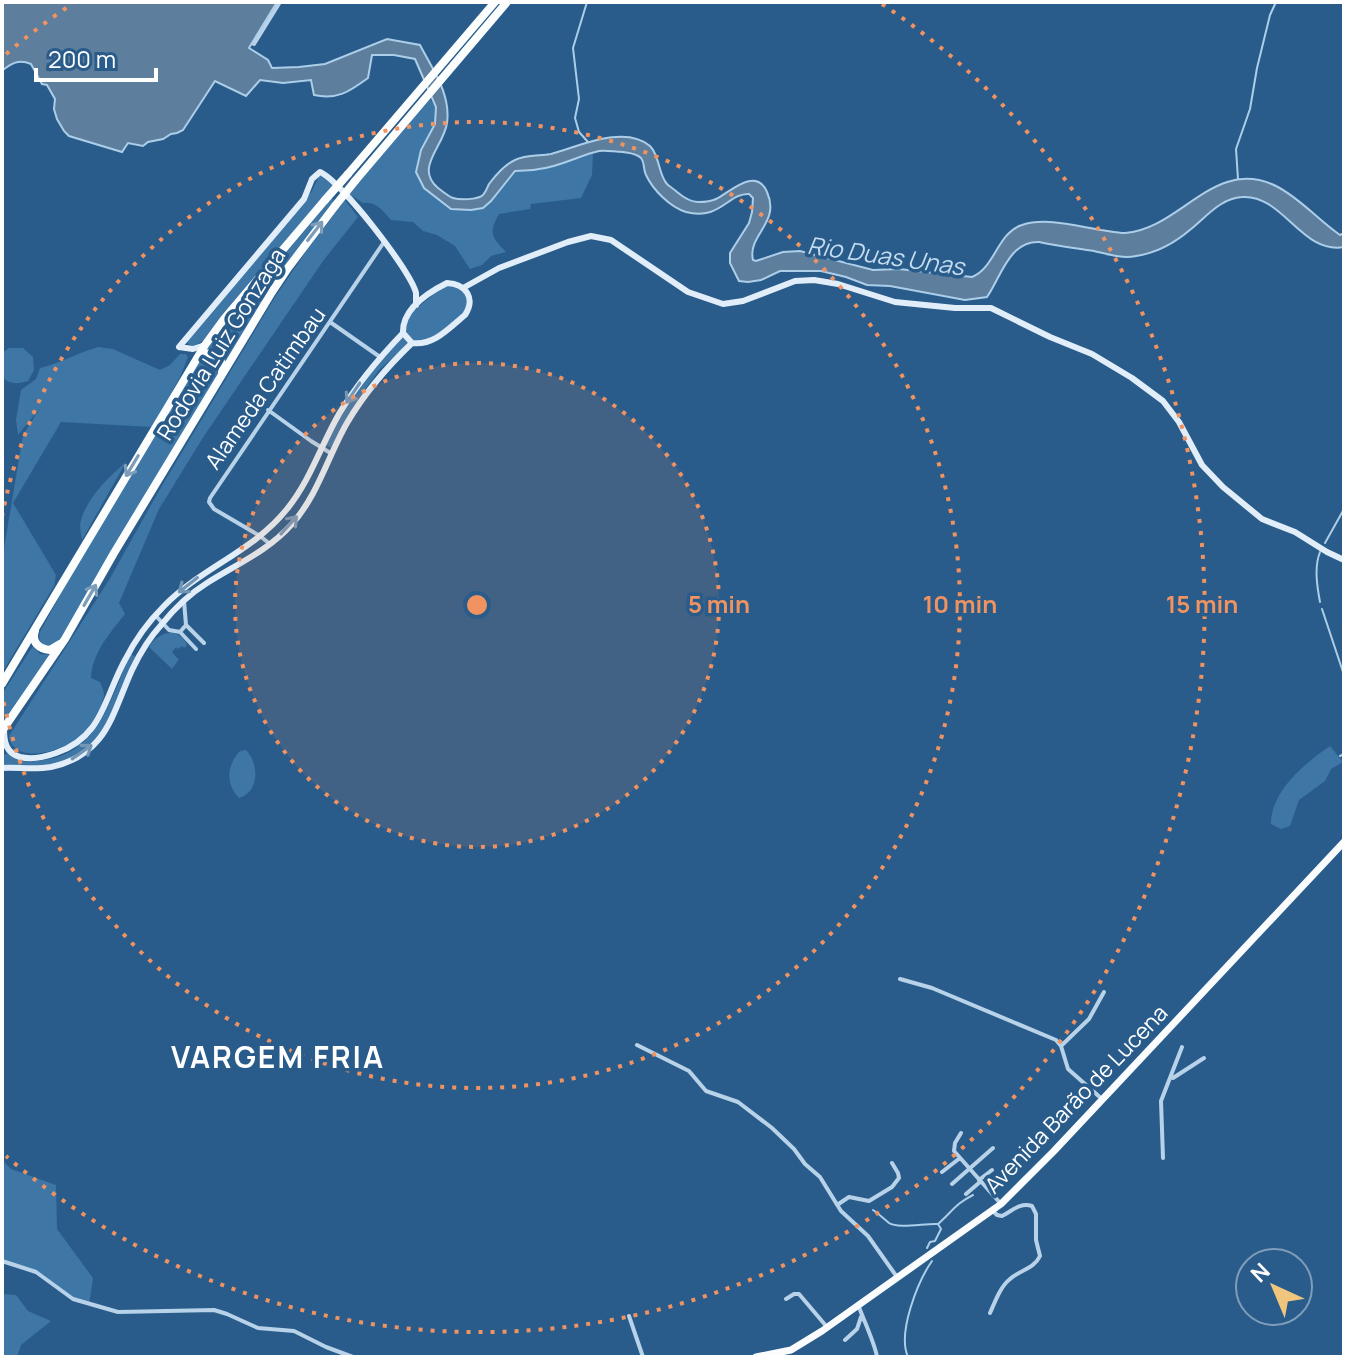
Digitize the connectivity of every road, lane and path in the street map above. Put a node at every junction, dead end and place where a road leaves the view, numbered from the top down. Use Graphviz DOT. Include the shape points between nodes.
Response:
graph roads {
  1 [pos="280,2"];
  2 [pos="495,2"];
  3 [pos="507,2"];
  4 [pos="254,44"];
  5 [pos="443,70"];
  6 [pos="351,178"];
  7 [pos="384,242"];
  8 [pos="463,288"];
  9 [pos="415,290"];
  10 [pos="430,294"];
  11 [pos="416,305"];
  12 [pos="330,322"];
  13 [pos="403,333"];
  14 [pos="412,343"];
  15 [pos="205,345"];
  16 [pos="179,347"];
  17 [pos="380,357"];
  18 [pos="194,364"];
  19 [pos="221,377"];
  20 [pos="268,410"];
  21 [pos="321,447"];
  22 [pos="332,454"];
  23 [pos="260,536"];
  24 [pos="270,545"];
  25 [pos="223,560"];
  26 [pos="1344,560"];
  27 [pos="228,571"];
  28 [pos="184,601"];
  29 [pos="155,615"];
  30 [pos="39,623"];
  31 [pos="163,623"];
  32 [pos="186,625"];
  33 [pos="169,630"];
  34 [pos="180,632"];
  35 [pos="151,638"];
  36 [pos="65,639"];
  37 [pos="130,649"];
  38 [pos="139,656"];
  39 [pos="2,684"];
  40 [pos="3,730"];
  41 [pos="5,750"];
  42 [pos="4,767"];
  43 [pos="1344,842"];
  44 [pos="900,979"];
  45 [pos="1104,992"];
  46 [pos="637,1045"];
  47 [pos="1061,1046"];
  48 [pos="1182,1047"];
  49 [pos="1204,1058"];
  50 [pos="1171,1079"];
  51 [pos="1102,1099"];
  52 [pos="961,1133"];
  53 [pos="993,1148"];
  54 [pos="960,1158"];
  55 [pos="1163,1158"];
  56 [pos="892,1163"];
  57 [pos="969,1169"];
  58 [pos="992,1170"];
  59 [pos="942,1172"];
  60 [pos="980,1181"];
  61 [pos="952,1184"];
  62 [pos="966,1194"];
  63 [pos="1001,1204"];
  64 [pos="837,1205"];
  65 [pos="993,1211"];
  66 [pos="2,1261"];
  67 [pos="897,1277"];
  68 [pos="786,1299"];
  69 [pos="859,1305"];
  70 [pos="990,1313"];
  71 [pos="862,1314"];
  72 [pos="629,1316"];
  73 [pos="827,1327"];
  74 [pos="845,1340"];
  75 [pos="353,1357"];
  76 [pos="643,1357"];
  77 [pos="756,1357"];
  78 [pos="877,1357"];
  1 -- 4 [label="street"];
  2 -- 5 [label="highway, Rodovia Luiz Gonzaga"];
  3 -- 5 [label="highway, Rodovia Luiz Gonzaga"];
  5 -- 6 [label="highway, Rodovia Luiz Gonzaga"];
  6 -- 15 [label="highway, Rodovia Luiz Gonzaga, bridge" via="325,200"];
  19 -- 6 [label="highway, Rodovia Luiz Gonzaga, one-way, bridge"];
  7 -- 9 [label="main road"];
  7 -- 12 [label="street, Alameda Catimbau"];
  7 -- 16 [label="main road" via="353,201 324,173 317,174 304,199"];
  8 -- 10 [label="main road" via="447,283"];
  8 -- 14 [label="main road" via="470,303 465,315 429,342"];
  8 -- 26 [label="main road" via="499,268 591,236 611,240 688,292 723,304 814,280 895,302 991,308 1132,378 1163,401 1202,465 1223,487 1262,519"];
  9 -- 10 [label="main road"];
  9 -- 11 [label="main road"];
  10 -- 11 [label="main road"];
  11 -- 13 [label="main road" via="406,314"];
  12 -- 17 [label="street"];
  12 -- 20 [label="street, Alameda Catimbau"];
  13 -- 14 [label="main road"];
  13 -- 17 [label="main road"];
  14 -- 22 [label="main road" via="379,376"];
  15 -- 16 [label="main road"];
  15 -- 18 [label="highway, Rodovia Luiz Gonzaga"];
  16 -- 18 [label="main road"];
  17 -- 21 [label="main road, one-way"];
  18 -- 19 [label="highway" via="206,353 217,356 223,365"];
  18 -- 30 [label="highway, Rodovia Luiz Gonzaga, one-way"];
  36 -- 19 [label="highway, Rodovia Luiz Gonzaga, one-way"];
  20 -- 21 [label="street"];
  20 -- 23 [label="street, Alameda Catimbau" via="209,502"];
  21 -- 22 [label="street"];
  21 -- 23 [label="main road" via="297,497"];
  24 -- 22 [label="main road, one-way" via="301,512"];
  23 -- 24 [label="street"];
  23 -- 25 [label="main road"];
  24 -- 27 [label="main road"];
  25 -- 27 [label="street"];
  25 -- 29 [label="main road, one-way"];
  27 -- 28 [label="main road"];
  28 -- 31 [label="main road"];
  28 -- 32 [label="street"];
  29 -- 31 [label="street"];
  29 -- 37 [label="main road"];
  30 -- 36 [label="highway" via="33,637 41,648 54,649"];
  30 -- 39 [label="highway, Rodovia Luiz Gonzaga"];
  31 -- 33 [label="street"];
  31 -- 35 [label="main road"];
  32 -- 34 [label="street"];
  32 -- 34 [label="street" via="202,641 195,641 194,648"];
  33 -- 34 [label="street"];
  33 -- 35 [label="street"];
  35 -- 38 [label="main road"];
  36 -- 40 [label="highway, Rodovia Luiz Gonzaga"];
  37 -- 38 [label="street"];
  37 -- 41 [label="main road" via="103,712 82,738 46,756 21,757"];
  42 -- 38 [label="main road, one-way" via="53,766 96,742 115,714"];
  40 -- 41 [label="main road"];
  43 -- 51 [label="main road, Avenida Barão de Lucena"];
  44 -- 47 [label="street" via="970,1003"];
  45 -- 47 [label="street" via="1089,1019"];
  46 -- 64 [label="street" via="689,1071 706,1091 738,1102 772,1128 820,1177"];
  47 -- 51 [label="street" via="1068,1069"];
  48 -- 50 [label="street"];
  49 -- 50 [label="street"];
  50 -- 55 [label="street" via="1161,1101"];
  51 -- 63 [label="main road, Avenida Barão de Lucena"];
  52 -- 54 [label="street" via="953,1146"];
  53 -- 57 [label="street"];
  54 -- 57 [label="street"];
  54 -- 59 [label="street"];
  56 -- 64 [label="street" via="896,1183 869,1201 849,1197"];
  57 -- 60 [label="street"];
  57 -- 61 [label="street"];
  58 -- 60 [label="street"];
  60 -- 62 [label="street"];
  60 -- 63 [label="street"];
  63 -- 65 [label="main road, Avenida Barão de Lucena"];
  64 -- 67 [label="street"];
  65 -- 67 [label="main road, Avenida Barão de Lucena"];
  65 -- 70 [label="street" via="1002,1216 1019,1206 1032,1206 1040,1256 1005,1283"];
  66 -- 75 [label="street" via="36,1272 85,1304 124,1313 214,1310 258,1328 294,1331"];
  67 -- 69 [label="main road, Avenida Barão de Lucena"];
  68 -- 73 [label="street" via="799,1294"];
  69 -- 71 [label="street"];
  69 -- 73 [label="main road, Avenida Barão de Lucena"];
  71 -- 74 [label="street" via="857,1329"];
  71 -- 78 [label="street"];
  72 -- 76 [label="street"];
  73 -- 77 [label="main road, Avenida Barão de Lucena" via="791,1350"];
}
